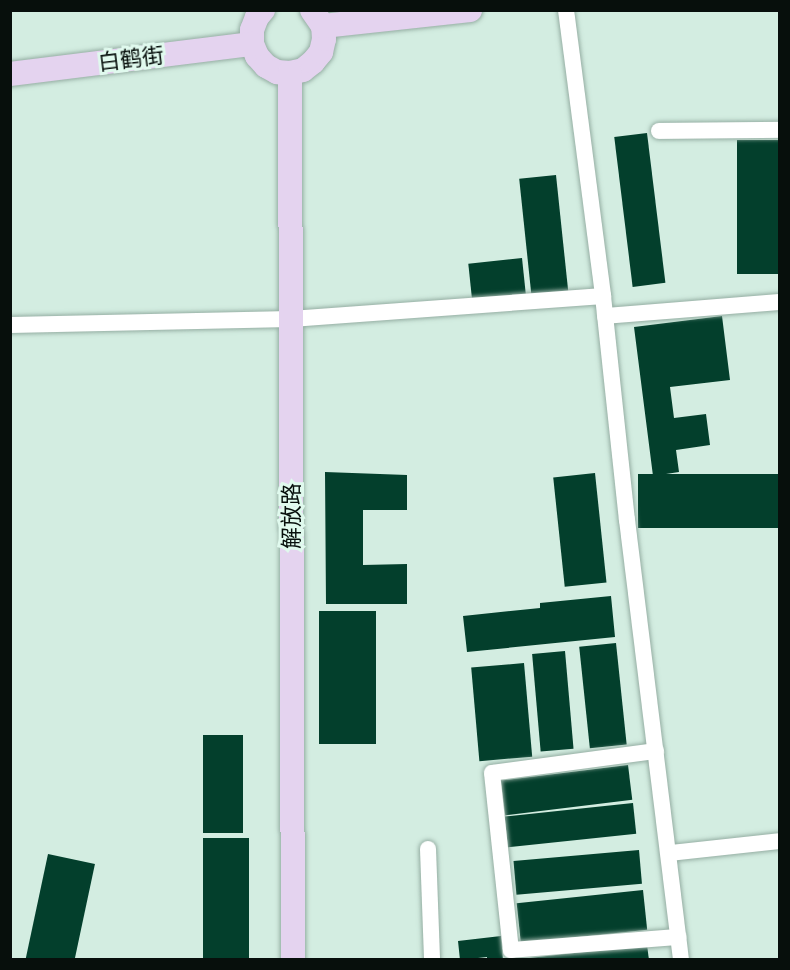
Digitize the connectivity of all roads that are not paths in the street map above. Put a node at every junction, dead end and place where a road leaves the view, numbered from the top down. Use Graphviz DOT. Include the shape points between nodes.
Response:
graph roads {
  1 [pos="263,10"];
  2 [pos="470,10"];
  3 [pos="566,10"];
  4 [pos="317,18"];
  5 [pos="252,44"];
  6 [pos="290,73"];
  7 [pos="10,74"];
  8 [pos="659,130"];
  9 [pos="780,130"];
  10 [pos="603,296"];
  11 [pos="780,302"];
  12 [pos="606,316"];
  13 [pos="291,319"];
  14 [pos="10,325"];
  15 [pos="656,751"];
  16 [pos="780,841"];
  17 [pos="428,849"];
  18 [pos="670,853"];
  19 [pos="678,937"];
  20 [pos="293,960"];
  21 [pos="432,960"];
  22 [pos="681,960"];
  1 -- 5 [label="street" via="252,30"];
  2 -- 4 [label="street"];
  3 -- 10 [label="street"];
  4 -- 6 [label="street" via="324,39 317,57 303,70"];
  5 -- 6 [label="street" via="266,66"];
  5 -- 7 [label="street, 白鹤街"];
  6 -- 13 [label="street, 解放路"];
  8 -- 9 [label="street"];
  10 -- 12 [label="street"];
  10 -- 13 [label="street"];
  11 -- 12 [label="street"];
  12 -- 15 [label="street"];
  13 -- 14 [label="street"];
  13 -- 20 [label="street, 解放路"];
  15 -- 18 [label="street"];
  15 -- 19 [label="street" via="492,773 511,950"];
  16 -- 18 [label="street"];
  17 -- 21 [label="street"];
  18 -- 19 [label="street"];
  19 -- 22 [label="street"];
}
